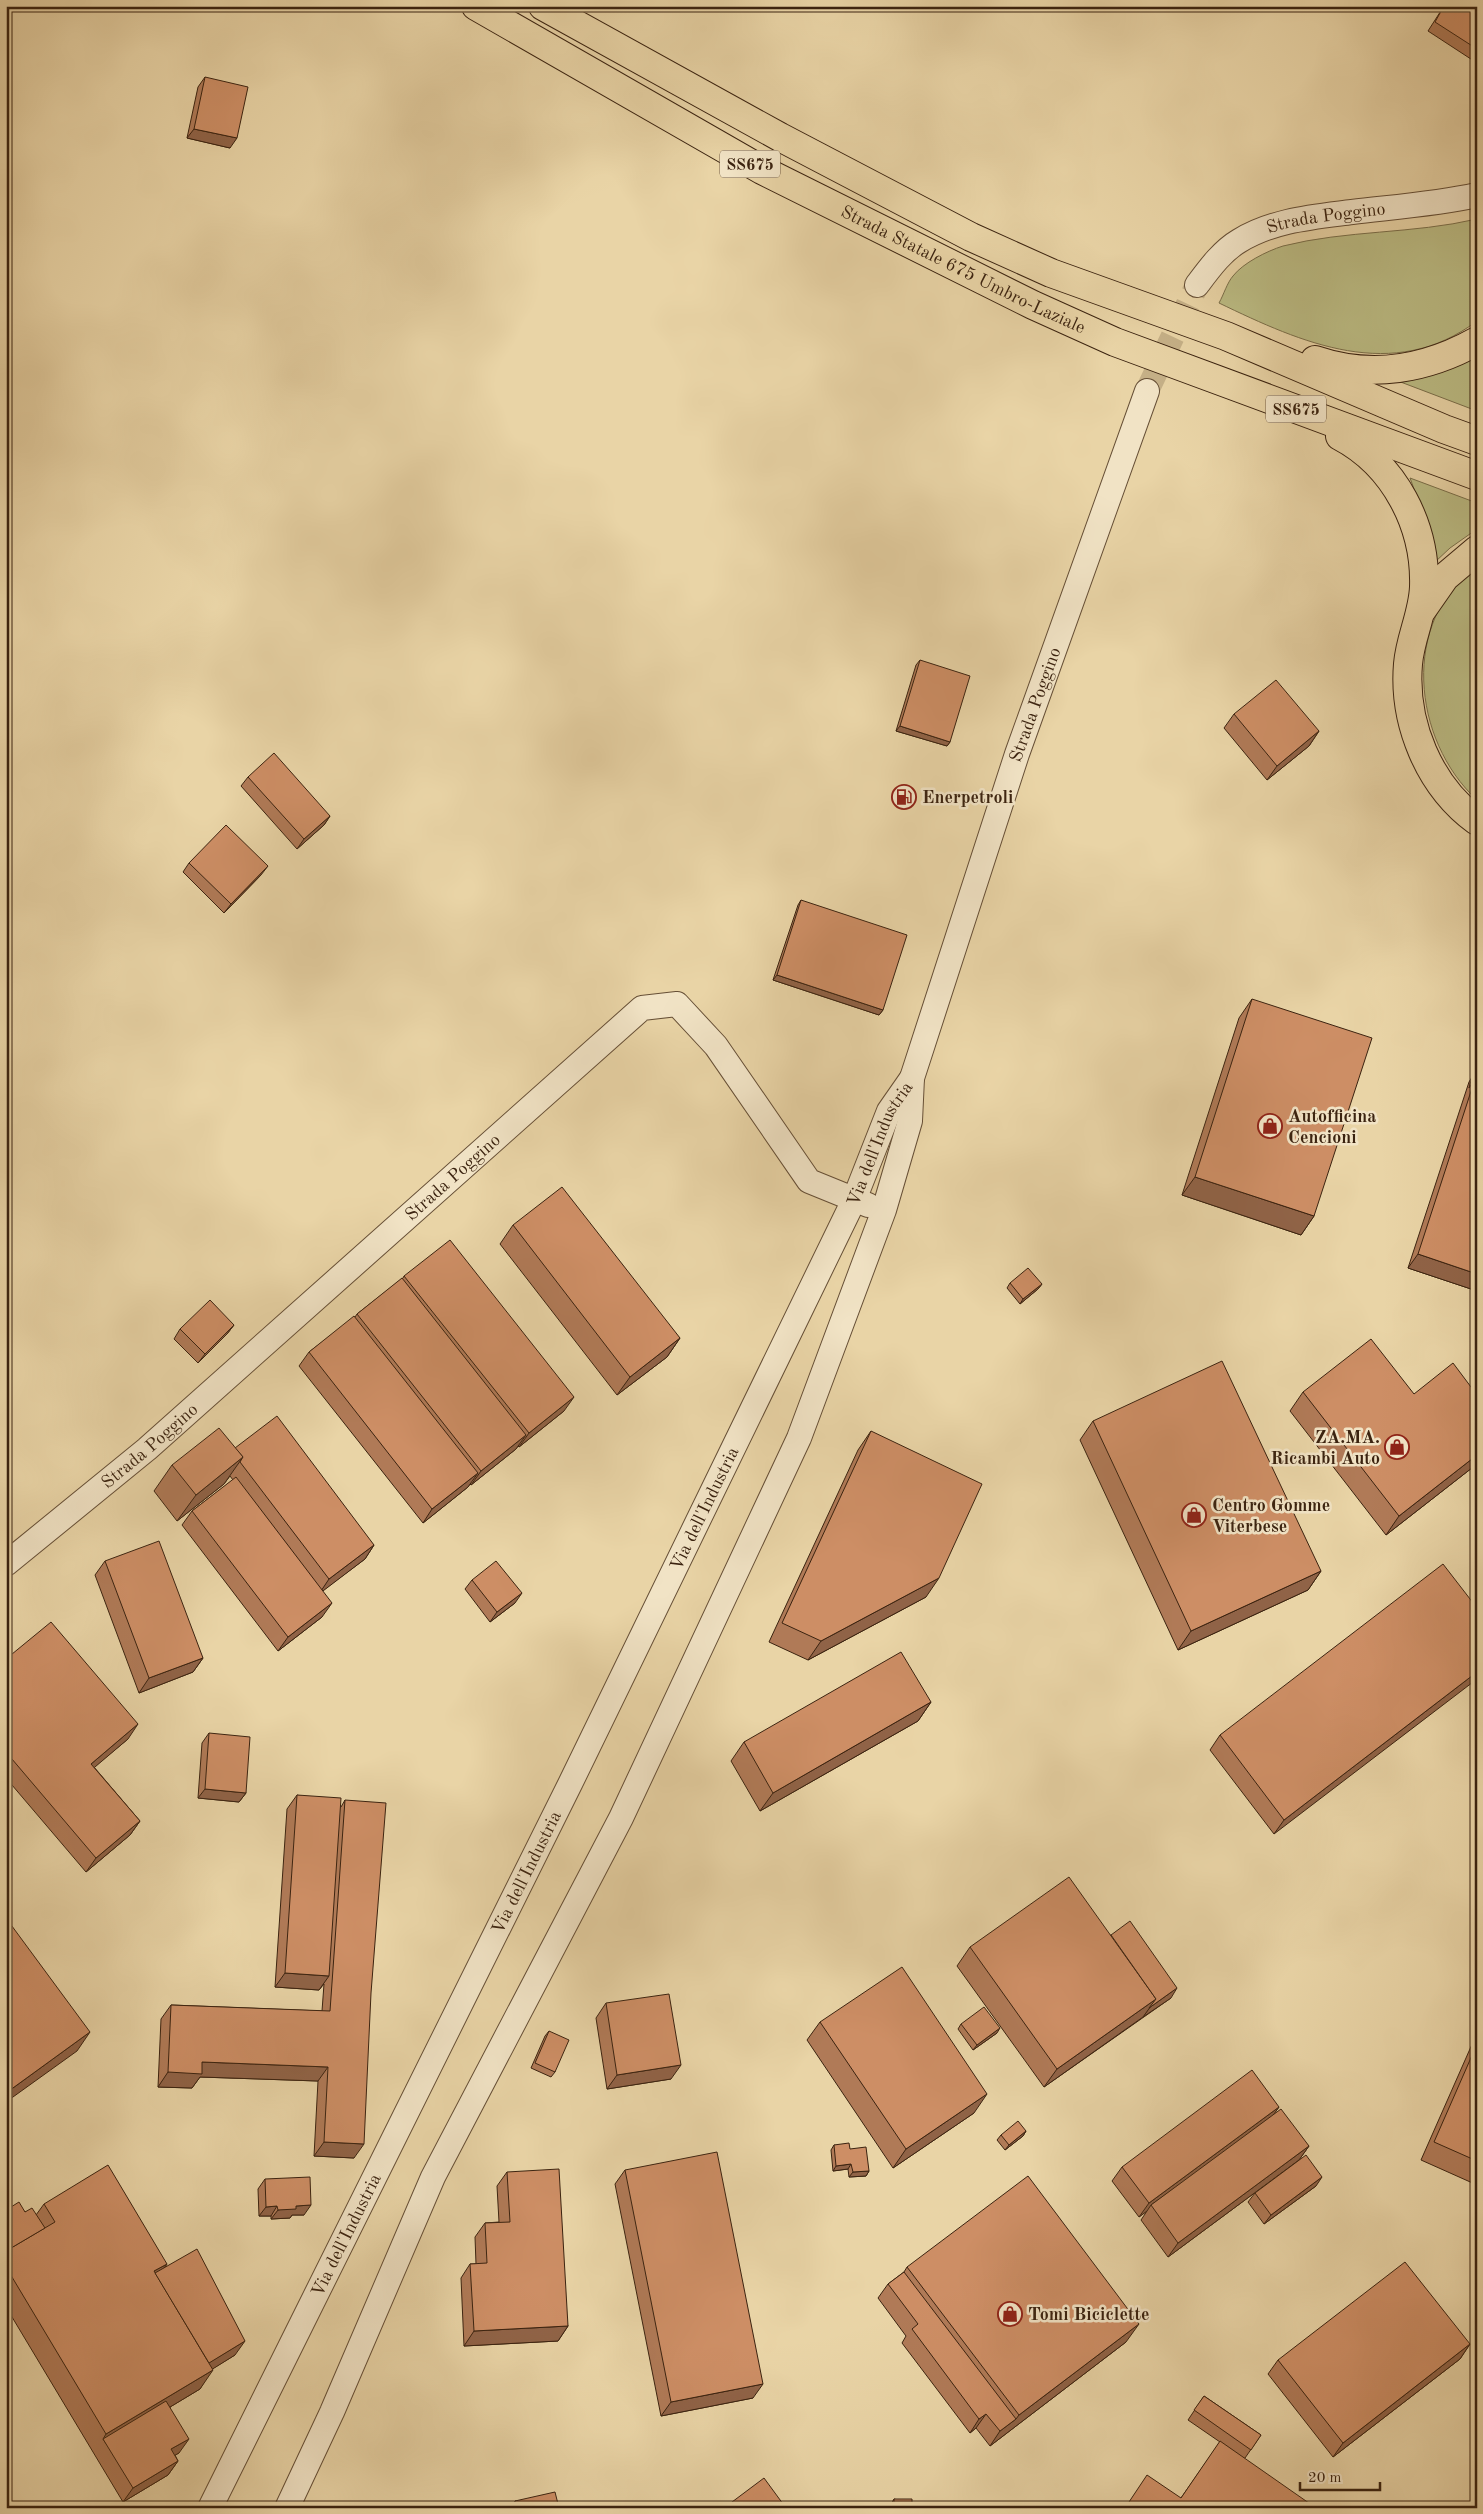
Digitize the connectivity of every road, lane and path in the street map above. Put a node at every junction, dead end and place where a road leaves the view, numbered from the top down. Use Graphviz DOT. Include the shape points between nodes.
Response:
graph roads {
  1 [pos="476,6"];
  2 [pos="543,6"];
  3 [pos="1477,194"];
  4 [pos="1197,285"];
  5 [pos="1226,336"];
  6 [pos="1477,341"];
  7 [pos="1115,342"];
  8 [pos="1147,391"];
  9 [pos="1477,441"];
  10 [pos="1477,476"];
  11 [pos="1477,550"];
  12 [pos="1420,614"];
  13 [pos="1477,820"];
  14 [pos="912,1078"];
  15 [pos="854,1200"];
  16 [pos="884,1210"];
  17 [pos="6,1564"];
  18 [pos="210,2508"];
  19 [pos="287,2508"];
  1 -- 7 [label="highway, Strada Statale 675 Umbro-Laziale / SS675" via="762,170 1033,305"];
  2 -- 5 [label="highway, Strada Statale 675 Umbro-Laziale / SS675" via="780,137 971,237 1051,273"];
  3 -- 4 [label="street, Strada Poggino" via="1448,201 1274,224 1237,241"];
  5 -- 6 [label="highway" via="1355,370 1381,370 1432,362"];
  5 -- 9 [label="highway, Strada Statale 675 Umbro-Laziale / SS675" via="1444,430"];
  7 -- 10 [label="highway, Strada Statale 675 Umbro-Laziale / SS675"];
  7 -- 12 [label="highway" via="1324,428 1367,454 1399,491 1419,537 1424,562"];
  8 -- 14 [label="street, Strada Poggino" via="1017,754"];
  11 -- 12 [label="highway" via="1445,577"];
  12 -- 13 [label="highway" via="1408,664 1407,689 1415,730 1438,781 1453,800"];
  14 -- 15 [label="street, Via dell'Industria" via="889,1111"];
  14 -- 16 [label="street, Via dell'Industria" via="910,1121"];
  15 -- 16 [label="street, Strada Poggino"];
  15 -- 17 [label="street, Strada Poggino" via="809,1181 716,1046 677,1004 642,1008 147,1449"];
  15 -- 18 [label="street, Via dell'Industria" via="570,1784"];
  16 -- 19 [label="street, Via dell'Industria" via="799,1438 621,1818 433,2177"];
}
